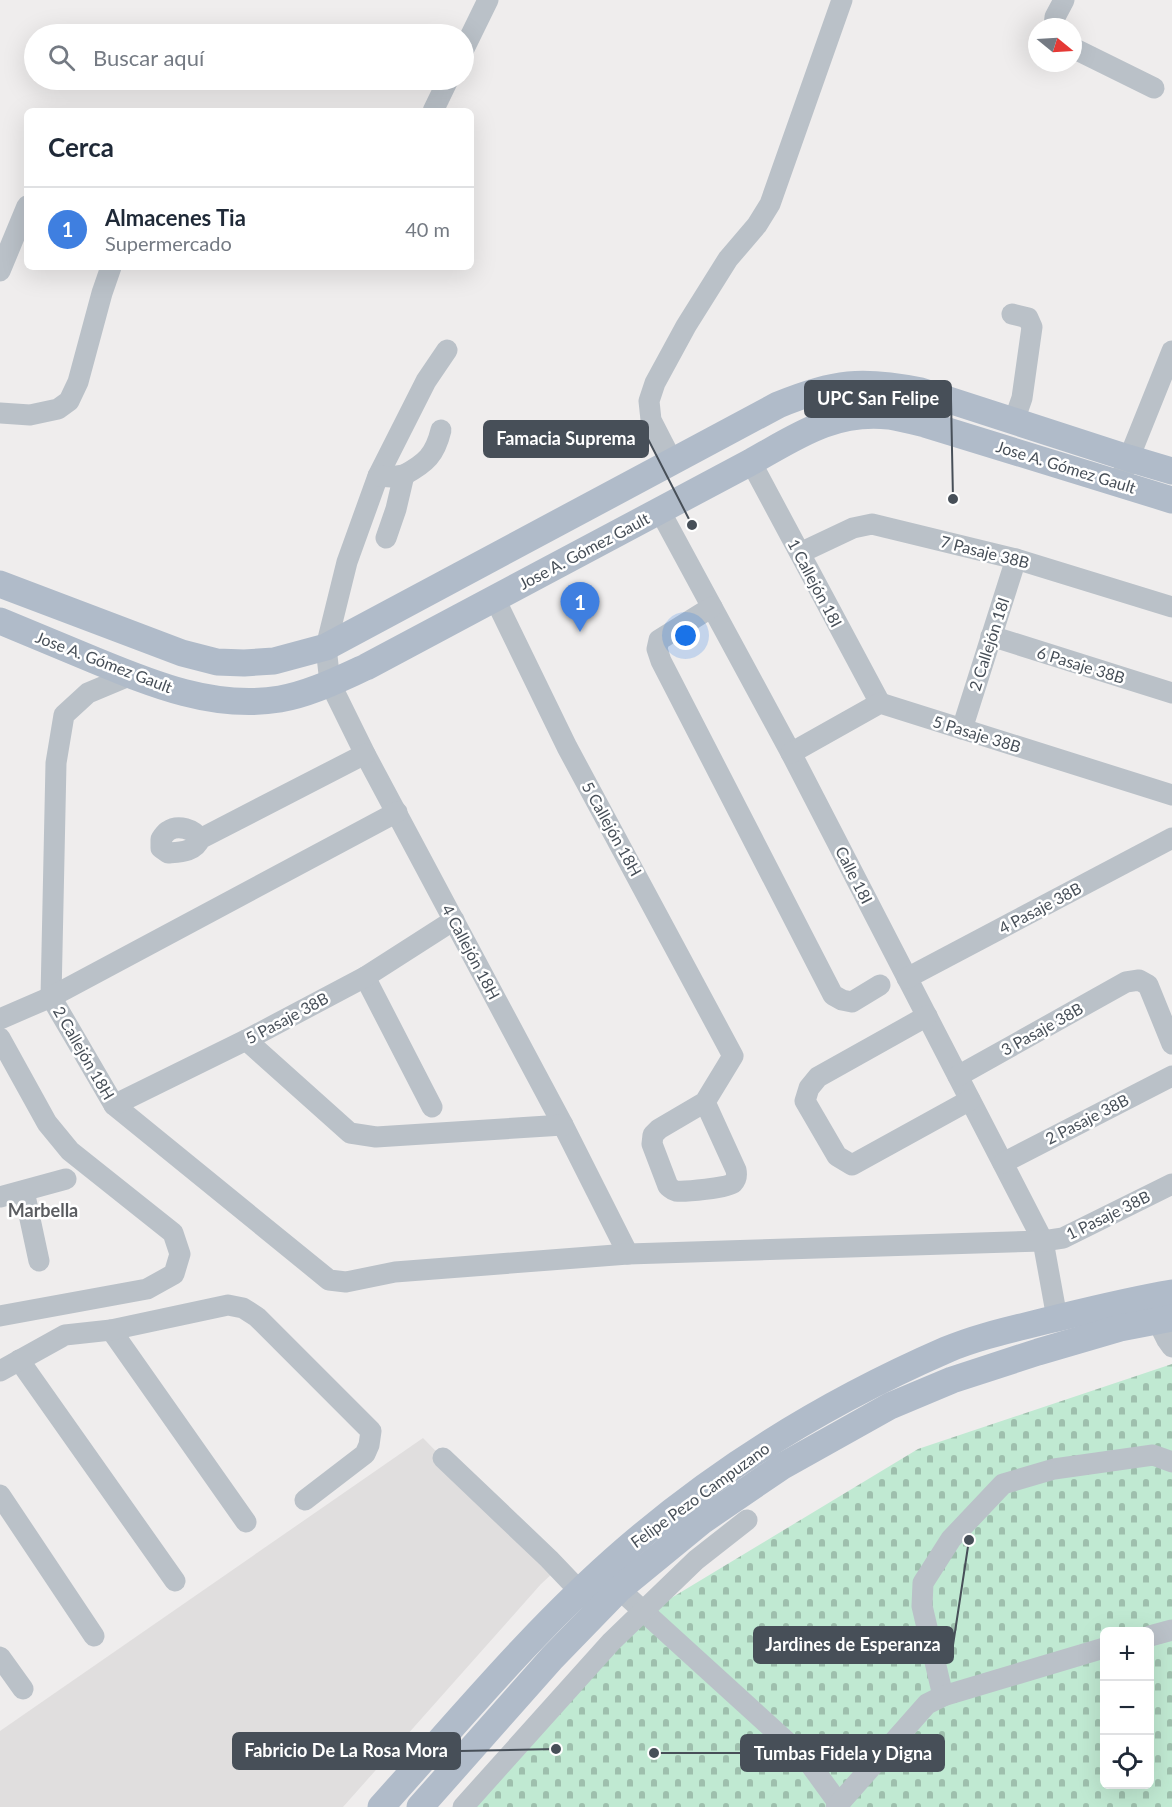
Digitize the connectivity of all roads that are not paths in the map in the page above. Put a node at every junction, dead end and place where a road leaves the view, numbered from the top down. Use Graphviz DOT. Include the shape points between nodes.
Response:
graph roads {
  1 [pos="488,0"];
  2 [pos="842,0"];
  3 [pos="1064,0"];
  4 [pos="1055,18"];
  5 [pos="474,29"];
  6 [pos="1082,52"];
  7 [pos="1154,88"];
  8 [pos="443,90"];
  9 [pos="434,108"];
  10 [pos="24,214"];
  11 [pos="110,270"];
  12 [pos="0,271"];
  13 [pos="1012,314"];
  14 [pos="447,350"];
  15 [pos="1172,351"];
  16 [pos="0,413"];
  17 [pos="1014,421"];
  18 [pos="441,430"];
  19 [pos="672,461"];
  20 [pos="751,462"];
  21 [pos="1124,471"];
  22 [pos="1172,471"];
  23 [pos="404,475"];
  24 [pos="378,476"];
  25 [pos="1172,500"];
  26 [pos="660,511"];
  27 [pos="386,538"];
  28 [pos="800,553"];
  29 [pos="1016,559"];
  30 [pos="0,584"];
  31 [pos="495,599"];
  32 [pos="712,607"];
  33 [pos="1172,607"];
  34 [pos="0,621"];
  35 [pos="991,636"];
  36 [pos="326,647"];
  37 [pos="131,675"];
  38 [pos="330,683"];
  39 [pos="1172,693"];
  40 [pos="880,703"];
  41 [pos="962,729"];
  42 [pos="791,753"];
  43 [pos="365,754"];
  44 [pos="1172,795"];
  45 [pos="397,812"];
  46 [pos="1172,838"];
  47 [pos="200,839"];
  48 [pos="454,920"];
  49 [pos="365,977"];
  50 [pos="907,978"];
  51 [pos="880,985"];
  52 [pos="51,997"];
  53 [pos="927,1016"];
  54 [pos="0,1019"];
  55 [pos="0,1038"];
  56 [pos="246,1040"];
  57 [pos="1172,1044"];
  58 [pos="958,1076"];
  59 [pos="1172,1076"];
  60 [pos="970,1100"];
  61 [pos="705,1102"];
  62 [pos="114,1105"];
  63 [pos="432,1107"];
  64 [pos="563,1125"];
  65 [pos="1003,1163"];
  66 [pos="66,1179"];
  67 [pos="1172,1184"];
  68 [pos="24,1191"];
  69 [pos="0,1197"];
  70 [pos="1043,1241"];
  71 [pos="628,1254"];
  72 [pos="39,1261"];
  73 [pos="346,1282"];
  74 [pos="1172,1293"];
  75 [pos="0,1316"];
  76 [pos="1057,1318"];
  77 [pos="1164,1319"];
  78 [pos="111,1330"];
  79 [pos="1172,1347"];
  80 [pos="19,1360"];
  81 [pos="0,1371"];
  82 [pos="443,1458"];
  83 [pos="1172,1462"];
  84 [pos="0,1495"];
  85 [pos="305,1500"];
  86 [pos="747,1520"];
  87 [pos="246,1522"];
  88 [pos="175,1581"];
  89 [pos="610,1581"];
  90 [pos="589,1601"];
  91 [pos="642,1611"];
  92 [pos="1172,1630"];
  93 [pos="1154,1635"];
  94 [pos="94,1636"];
  95 [pos="1100,1649"];
  96 [pos="0,1657"];
  97 [pos="23,1689"];
  98 [pos="944,1695"];
  99 [pos="838,1806"];
  100 [pos="381,1807"];
  101 [pos="420,1807"];
  102 [pos="463,1807"];
  1 -- 5 [label="street"];
  2 -- 19 [label="street" via="770,204 728,259 655,383 649,401 651,420"];
  3 -- 4 [label="street"];
  6 -- 7 [label="street"];
  8 -- 9 [label="street"];
  10 -- 12 [label="street"];
  11 -- 16 [label="street" via="69,401 58,409 30,415"];
  13 -- 17 [label="street" via="1028,318 1032,327 1022,398"];
  14 -- 24 [label="street" via="426,381"];
  15 -- 21 [label="street"];
  17 -- 19 [label="main road, Jose A. Gómez Gault" via="921,391 865,383 836,386 808,392 778,405"];
  17 -- 21 [label="main road, Jose A. Gómez Gault"];
  18 -- 23 [label="street" via="436,448 419,467"];
  19 -- 36 [label="main road, Jose A. Gómez Gault"];
  20 -- 21 [label="main road, Jose A. Gómez Gault" via="833,420 889,416"];
  20 -- 26 [label="main road, Jose A. Gómez Gault"];
  20 -- 28 [label="street, 1 Callejón 18I"];
  21 -- 22 [label="main road, Jose A. Gómez Gault"];
  21 -- 25 [label="main road, Jose A. Gómez Gault"];
  23 -- 24 [label="street"];
  23 -- 27 [label="street"];
  24 -- 36 [label="street" via="348,562"];
  26 -- 31 [label="main road, Jose A. Gómez Gault"];
  26 -- 32 [label="street, Calle 18I"];
  28 -- 29 [label="street, 7 Pasaje 38B" via="854,528 872,524"];
  28 -- 40 [label="street, 1 Callejón 18I"];
  29 -- 33 [label="street, 7 Pasaje 38B"];
  29 -- 35 [label="street, 2 Callejón 18I"];
  30 -- 36 [label="main road, Jose A. Gómez Gault" via="182,653 217,662 274,661"];
  31 -- 38 [label="main road, Jose A. Gómez Gault"];
  31 -- 61 [label="street, 5 Callejón 18H" via="561,750 733,1056"];
  32 -- 42 [label="street, Calle 18I"];
  32 -- 51 [label="street" via="659,640 661,661 833,994 852,1002"];
  34 -- 37 [label="main road, Jose A. Gómez Gault"];
  35 -- 39 [label="street, 6 Pasaje 38B"];
  35 -- 41 [label="street, 2 Callejón 18I"];
  36 -- 38 [label="street, 4 Callejón 18H"];
  37 -- 38 [label="main road, Jose A. Gómez Gault" via="171,690 244,701 280,699"];
  37 -- 52 [label="street, 2 Callejón 18H" via="88,693 64,715 56,763"];
  38 -- 43 [label="street, 4 Callejón 18H"];
  40 -- 41 [label="street, 5 Pasaje 38B"];
  40 -- 42 [label="street"];
  41 -- 44 [label="street, 5 Pasaje 38B"];
  42 -- 50 [label="street, Calle 18I"];
  43 -- 45 [label="street, 4 Callejón 18H"];
  43 -- 47 [label="street"];
  45 -- 48 [label="street, 4 Callejón 18H"];
  45 -- 52 [label="street"];
  46 -- 50 [label="street, 4 Pasaje 38B"];
  48 -- 49 [label="street, 5 Pasaje 38B"];
  48 -- 64 [label="street, 4 Callejón 18H"];
  49 -- 56 [label="street, 5 Pasaje 38B"];
  49 -- 63 [label="street"];
  50 -- 53 [label="street, Calle 18I"];
  52 -- 54 [label="street"];
  52 -- 62 [label="street, 2 Callejón 18H"];
  53 -- 58 [label="street, Calle 18I"];
  53 -- 60 [label="street" via="819,1077 809,1088 805,1101 837,1156 852,1165"];
  55 -- 75 [label="street" via="46,1123 70,1151 173,1233 180,1254 174,1274 147,1289"];
  56 -- 62 [label="street, 5 Pasaje 38B"];
  56 -- 64 [label="street" via="350,1133 376,1137"];
  57 -- 58 [label="street, 3 Pasaje 38B" via="1148,985 1139,980 1126,982"];
  58 -- 60 [label="street, Calle 18I"];
  59 -- 65 [label="street, 2 Pasaje 38B"];
  60 -- 65 [label="street, Calle 18I"];
  61 -- 61 [label="street" via="653,1135 652,1144 668,1186 674,1190 728,1186 736,1178 736,1170"];
  62 -- 73 [label="street, 2 Callejón 18H" via="323,1276"];
  64 -- 71 [label="street, 4 Callejón 18H"];
  65 -- 70 [label="street, Calle 18I"];
  66 -- 68 [label="street"];
  67 -- 70 [label="street, 1 Pasaje 38B" via="1063,1238"];
  68 -- 69 [label="street"];
  68 -- 72 [label="street"];
  70 -- 71 [label="street, 1 Pasaje 38B"];
  70 -- 76 [label="street, Calle 18I"];
  71 -- 73 [label="street, 1 Pasaje 38B" via="395,1272"];
  74 -- 76 [label="main road, Felipe Pezo Campuzano"];
  76 -- 89 [label="main road, Felipe Pezo Campuzano" via="948,1350 839,1402 730,1469 662,1521 626,1550"];
  77 -- 79 [label="street"];
  77 -- 89 [label="main road, Felipe Pezo Campuzano" via="1038,1352 952,1380 890,1406 781,1467"];
  78 -- 80 [label="street" via="65,1335"];
  78 -- 85 [label="street" via="228,1305 243,1308 256,1317 371,1431 365,1454"];
  78 -- 87 [label="street"];
  80 -- 81 [label="street"];
  80 -- 88 [label="street"];
  82 -- 90 [label="street"];
  83 -- 98 [label="street" via="1153,1455 1054,1469 1003,1484 951,1539 923,1583 922,1606"];
  84 -- 94 [label="street"];
  86 -- 91 [label="street" via="696,1560"];
  89 -- 90 [label="main road, Felipe Pezo Campuzano"];
  89 -- 91 [label="street"];
  90 -- 100 [label="main road, Felipe Pezo Campuzano" via="522,1650"];
  90 -- 101 [label="main road, Felipe Pezo Campuzano" via="552,1658"];
  91 -- 99 [label="street" via="807,1761"];
  91 -- 102 [label="street"];
  92 -- 93 [label="street"];
  95 -- 98 [label="street"];
  96 -- 97 [label="street"];
  98 -- 99 [label="street" via="927,1704"];
}
